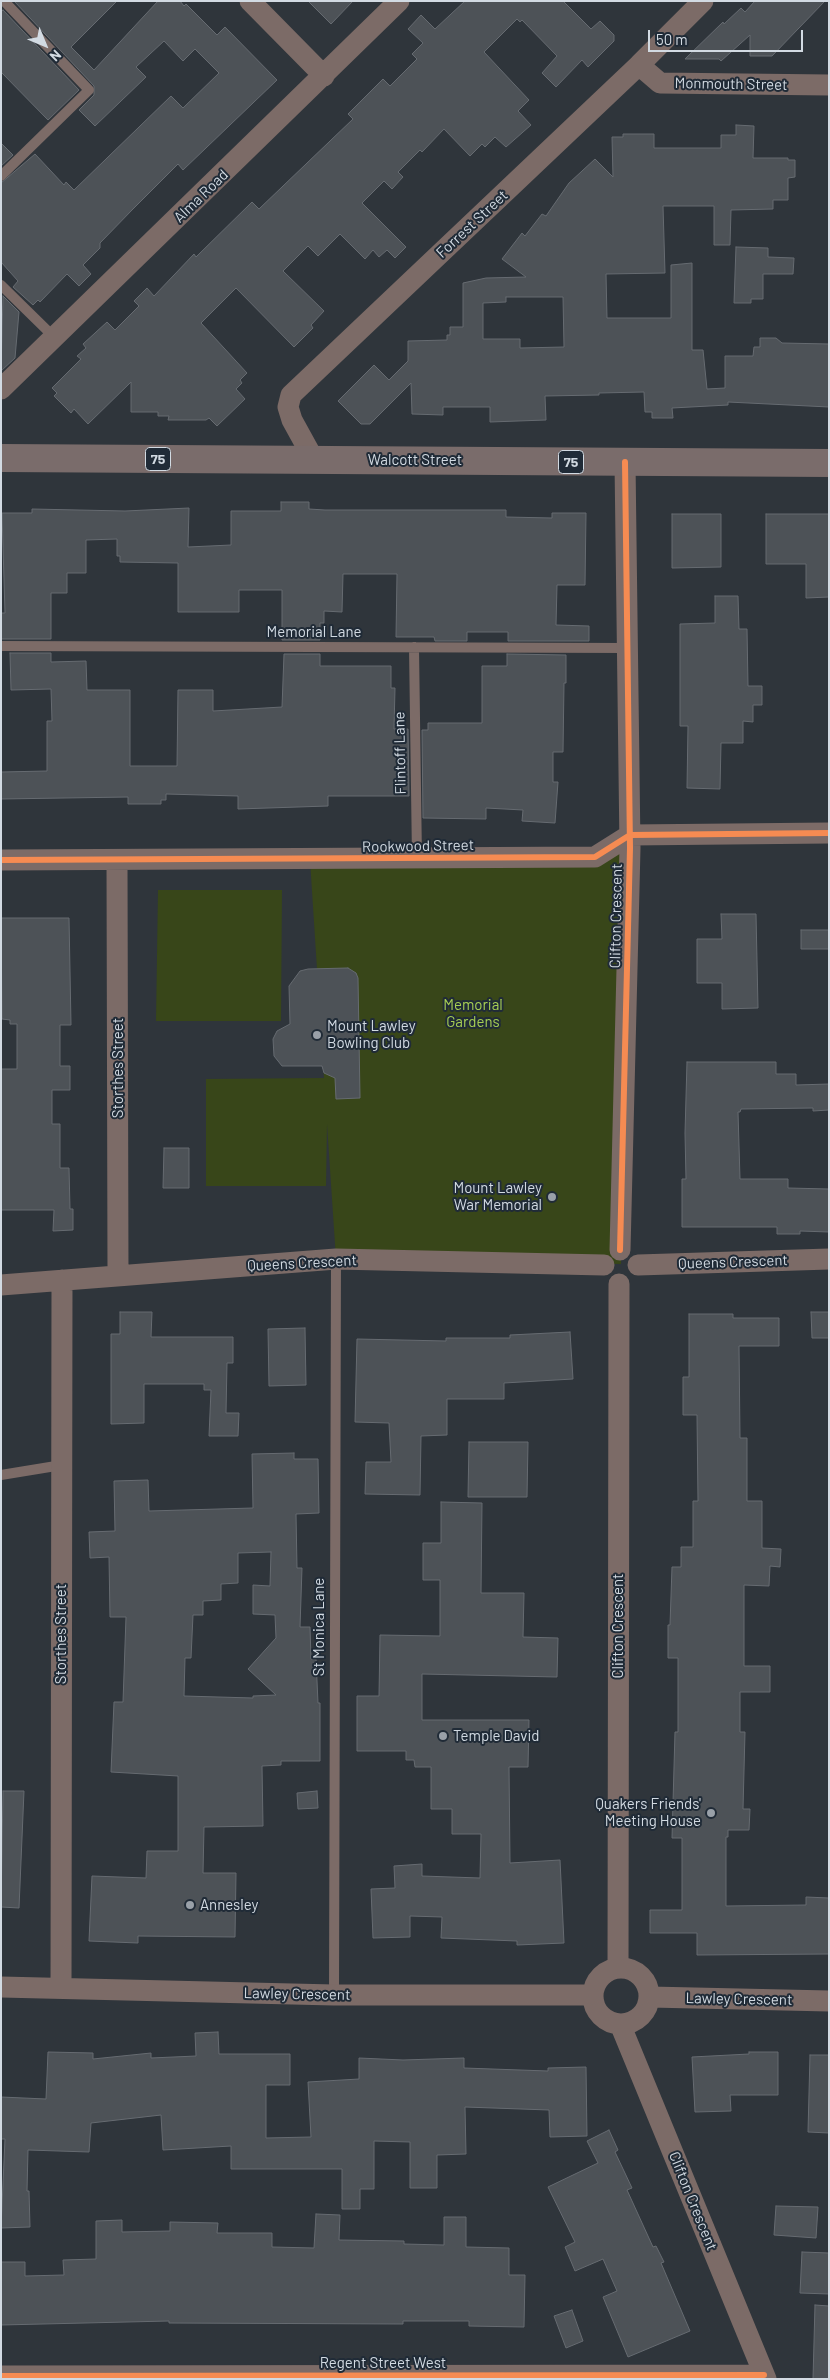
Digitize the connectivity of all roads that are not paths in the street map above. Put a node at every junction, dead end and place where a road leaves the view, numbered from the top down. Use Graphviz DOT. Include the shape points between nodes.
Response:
graph roads {
  1 [pos="4,1"];
  2 [pos="250,1"];
  3 [pos="399,1"];
  4 [pos="703,1"];
  5 [pos="640,65"];
  6 [pos="324,76"];
  7 [pos="829,86"];
  8 [pos="1,176"];
  9 [pos="1,285"];
  10 [pos="54,337"];
  11 [pos="1,389"];
  12 [pos="1,458"];
  13 [pos="314,460"];
  14 [pos="625,462"];
  15 [pos="829,463"];
  16 [pos="1,646"];
  17 [pos="414,647"];
  18 [pos="627,648"];
  19 [pos="829,833"];
  20 [pos="630,835"];
  21 [pos="416,859"];
  22 [pos="1,860"];
  23 [pos="118,860"];
  24 [pos="620,1250"];
  25 [pos="336,1259"];
  26 [pos="829,1259"];
  27 [pos="604,1265"];
  28 [pos="638,1265"];
  29 [pos="118,1275"];
  30 [pos="62,1280"];
  31 [pos="1,1284"];
  32 [pos="619,1284"];
  33 [pos="62,1464"];
  34 [pos="1,1476"];
  35 [pos="618,1968"];
  36 [pos="1,1988"];
  37 [pos="61,1988"];
  38 [pos="334,1995"];
  39 [pos="593,1995"];
  40 [pos="650,1997"];
  41 [pos="829,2000"];
  42 [pos="620,2024"];
  43 [pos="1,2376"];
  44 [pos="765,2377"];
  1 -- 8 [label="lane" via="89,90"];
  2 -- 6 [label="street"];
  3 -- 6 [label="street, Alma Road"];
  4 -- 5 [label="street, Forrest Street"];
  5 -- 7 [label="street, Monmouth Street" via="660,83"];
  5 -- 13 [label="street, Forrest Street" via="291,395 288,406 292,420"];
  6 -- 10 [label="street, Alma Road"];
  9 -- 10 [label="lane"];
  10 -- 11 [label="street, Alma Road"];
  12 -- 13 [label="main road, Walcott Street / 75"];
  13 -- 14 [label="main road, Walcott Street / 75"];
  14 -- 15 [label="main road, Walcott Street / 75"];
  14 -- 18 [label="street, Clifton Crescent"];
  16 -- 17 [label="lane, Memorial Lane"];
  17 -- 18 [label="lane, Memorial Lane"];
  17 -- 21 [label="lane, Flintoff Lane"];
  18 -- 20 [label="street, Clifton Crescent"];
  19 -- 20 [label="street"];
  20 -- 21 [label="street, Rookwood Street" via="595,857"];
  20 -- 24 [label="street, Clifton Crescent"];
  21 -- 23 [label="street, Rookwood Street"];
  22 -- 23 [label="street, Rookwood Street"];
  23 -- 29 [label="street, Storthes Street"];
  24 -- 27 [label="street" via="610,1255"];
  24 -- 28 [label="street" via="630,1252"];
  25 -- 27 [label="street, Queens Crescent"];
  25 -- 29 [label="street, Queens Crescent"];
  25 -- 38 [label="lane, St Monica Lane"];
  26 -- 28 [label="street, Queens Crescent"];
  27 -- 32 [label="street" via="610,1280"];
  28 -- 32 [label="street" via="633,1279"];
  29 -- 30 [label="street, Queens Crescent"];
  30 -- 31 [label="street, Queens Crescent"];
  30 -- 33 [label="street, Storthes Street"];
  32 -- 35 [label="street, Clifton Crescent"];
  33 -- 34 [label="lane"];
  33 -- 37 [label="street, Storthes Street"];
  35 -- 39 [label="street" via="601,1977"];
  35 -- 40 [label="street" via="637,1972 644,1979"];
  36 -- 37 [label="street, Lawley Crescent"];
  37 -- 38 [label="street, Lawley Crescent"];
  38 -- 39 [label="street, Lawley Crescent"];
  39 -- 42 [label="street" via="601,2015 609,2022"];
  40 -- 41 [label="street, Lawley Crescent"];
  40 -- 42 [label="street" via="640,2017 631,2023"];
  42 -- 44 [label="street, Clifton Crescent"];
  43 -- 44 [label="street, Regent Street West"];
}
